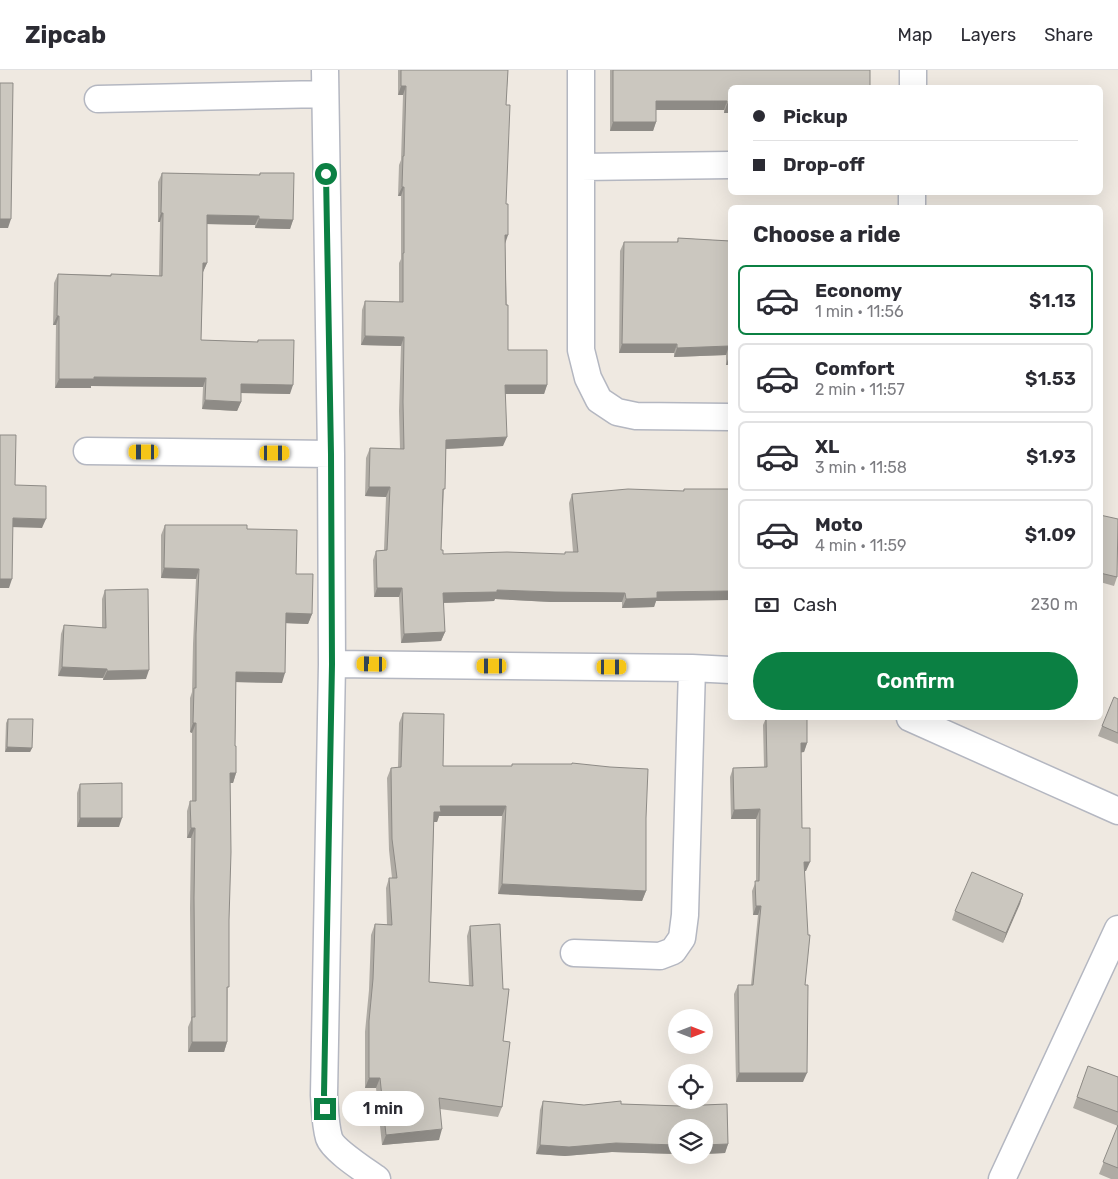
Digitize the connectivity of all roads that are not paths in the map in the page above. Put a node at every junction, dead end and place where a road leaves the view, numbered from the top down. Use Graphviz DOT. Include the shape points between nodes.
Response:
graph roads {
  1 [pos="581,70"];
  2 [pos="913,70"];
  3 [pos="325,82"];
  4 [pos="913,85"];
  5 [pos="98,99"];
  6 [pos="728,165"];
  7 [pos="581,167"];
  8 [pos="728,417"];
  9 [pos="87,451"];
  10 [pos="331,454"];
  11 [pos="332,664"];
  12 [pos="692,668"];
  13 [pos="728,670"];
  14 [pos="914,720"];
  15 [pos="1118,811"];
  16 [pos="1118,930"];
  17 [pos="574,953"];
  18 [pos="376,1179"];
  19 [pos="1002,1179"];
  1 -- 7 [label="street"];
  2 -- 4 [label="street"];
  3 -- 5 [label="street"];
  3 -- 10 [label="street"];
  6 -- 7 [label="street"];
  7 -- 8 [label="street" via="581,350 588,378 599,400 617,412 636,416"];
  9 -- 10 [label="street"];
  10 -- 11 [label="street"];
  11 -- 12 [label="street"];
  11 -- 18 [label="street" via="326,1123 330,1140"];
  12 -- 13 [label="street"];
  12 -- 17 [label="street" via="682,938 673,951 660,956"];
  14 -- 15 [label="street"];
  16 -- 19 [label="street"];
}
